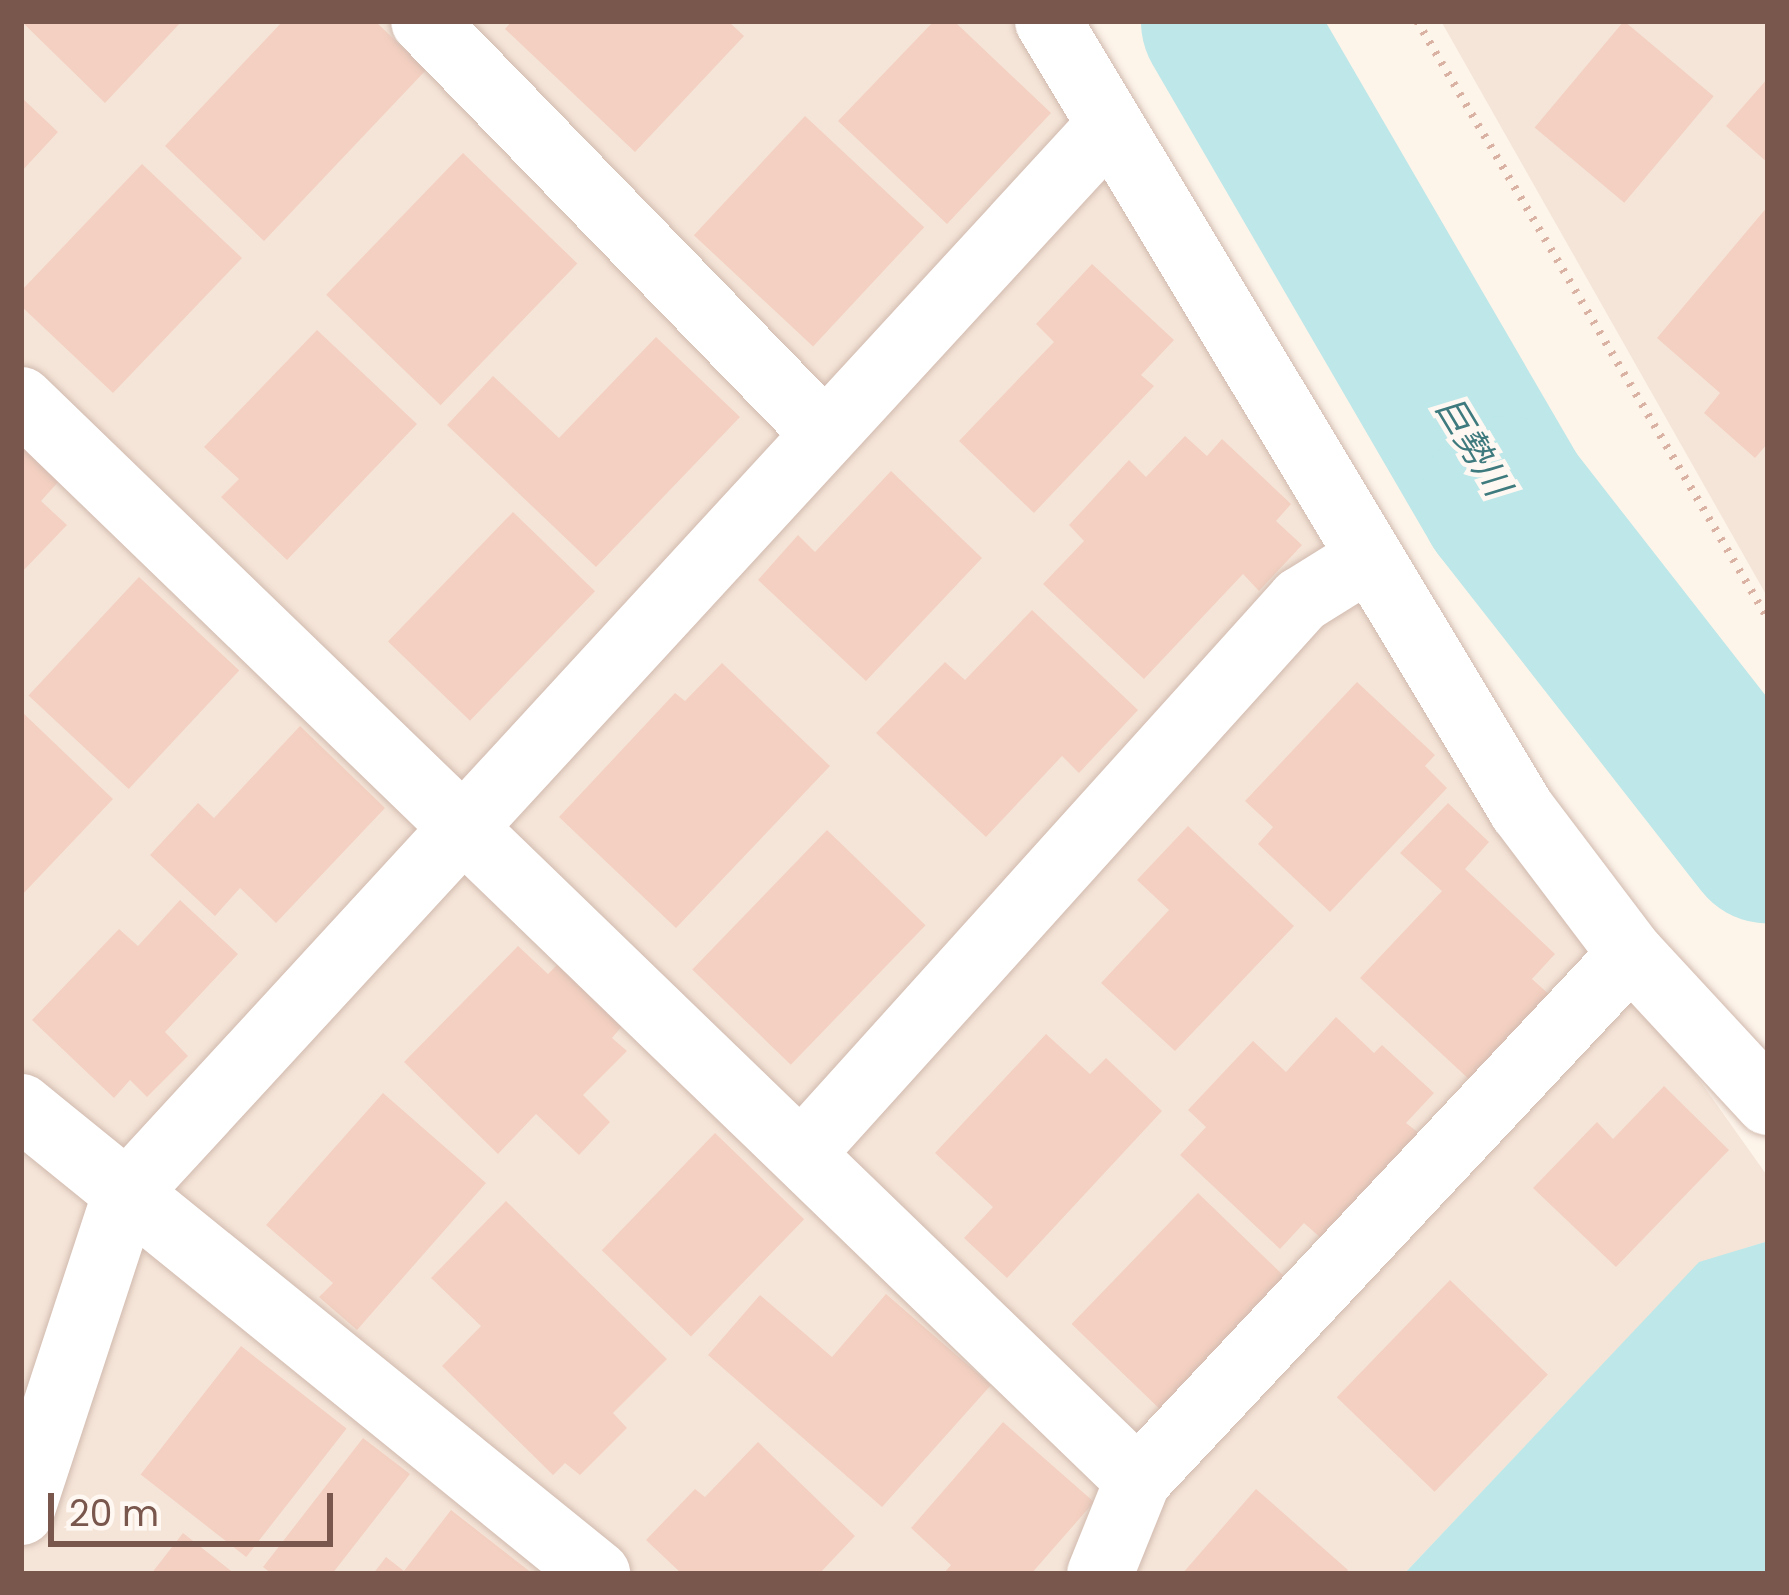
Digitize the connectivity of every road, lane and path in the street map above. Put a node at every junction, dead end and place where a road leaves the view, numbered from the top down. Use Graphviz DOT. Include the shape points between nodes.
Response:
graph roads {
  1 [pos="424,21"];
  2 [pos="1048,21"];
  3 [pos="1418,21"];
  4 [pos="1108,127"];
  5 [pos="21,400"];
  6 [pos="824,432"];
  7 [pos="1370,557"];
  8 [pos="1768,620"];
  9 [pos="465,824"];
  10 [pos="1631,954"];
  11 [pos="1768,1102"];
  12 [pos="21,1108"];
  13 [pos="802,1153"];
  14 [pos="125,1195"];
  15 [pos="1138,1480"];
  16 [pos="21,1512"];
  17 [pos="596,1574"];
  18 [pos="1100,1574"];
  1 -- 6 [label="street"];
  2 -- 4 [label="street"];
  3 -- 8 [label="path"];
  4 -- 6 [label="street"];
  4 -- 7 [label="street"];
  5 -- 9 [label="street"];
  6 -- 9 [label="street"];
  7 -- 10 [label="street" via="1522,810"];
  7 -- 13 [label="street" via="1301,600"];
  9 -- 13 [label="street"];
  9 -- 14 [label="street"];
  10 -- 11 [label="street"];
  10 -- 15 [label="street"];
  12 -- 14 [label="street"];
  13 -- 15 [label="street"];
  14 -- 16 [label="street"];
  14 -- 17 [label="street"];
  15 -- 18 [label="street"];
}
